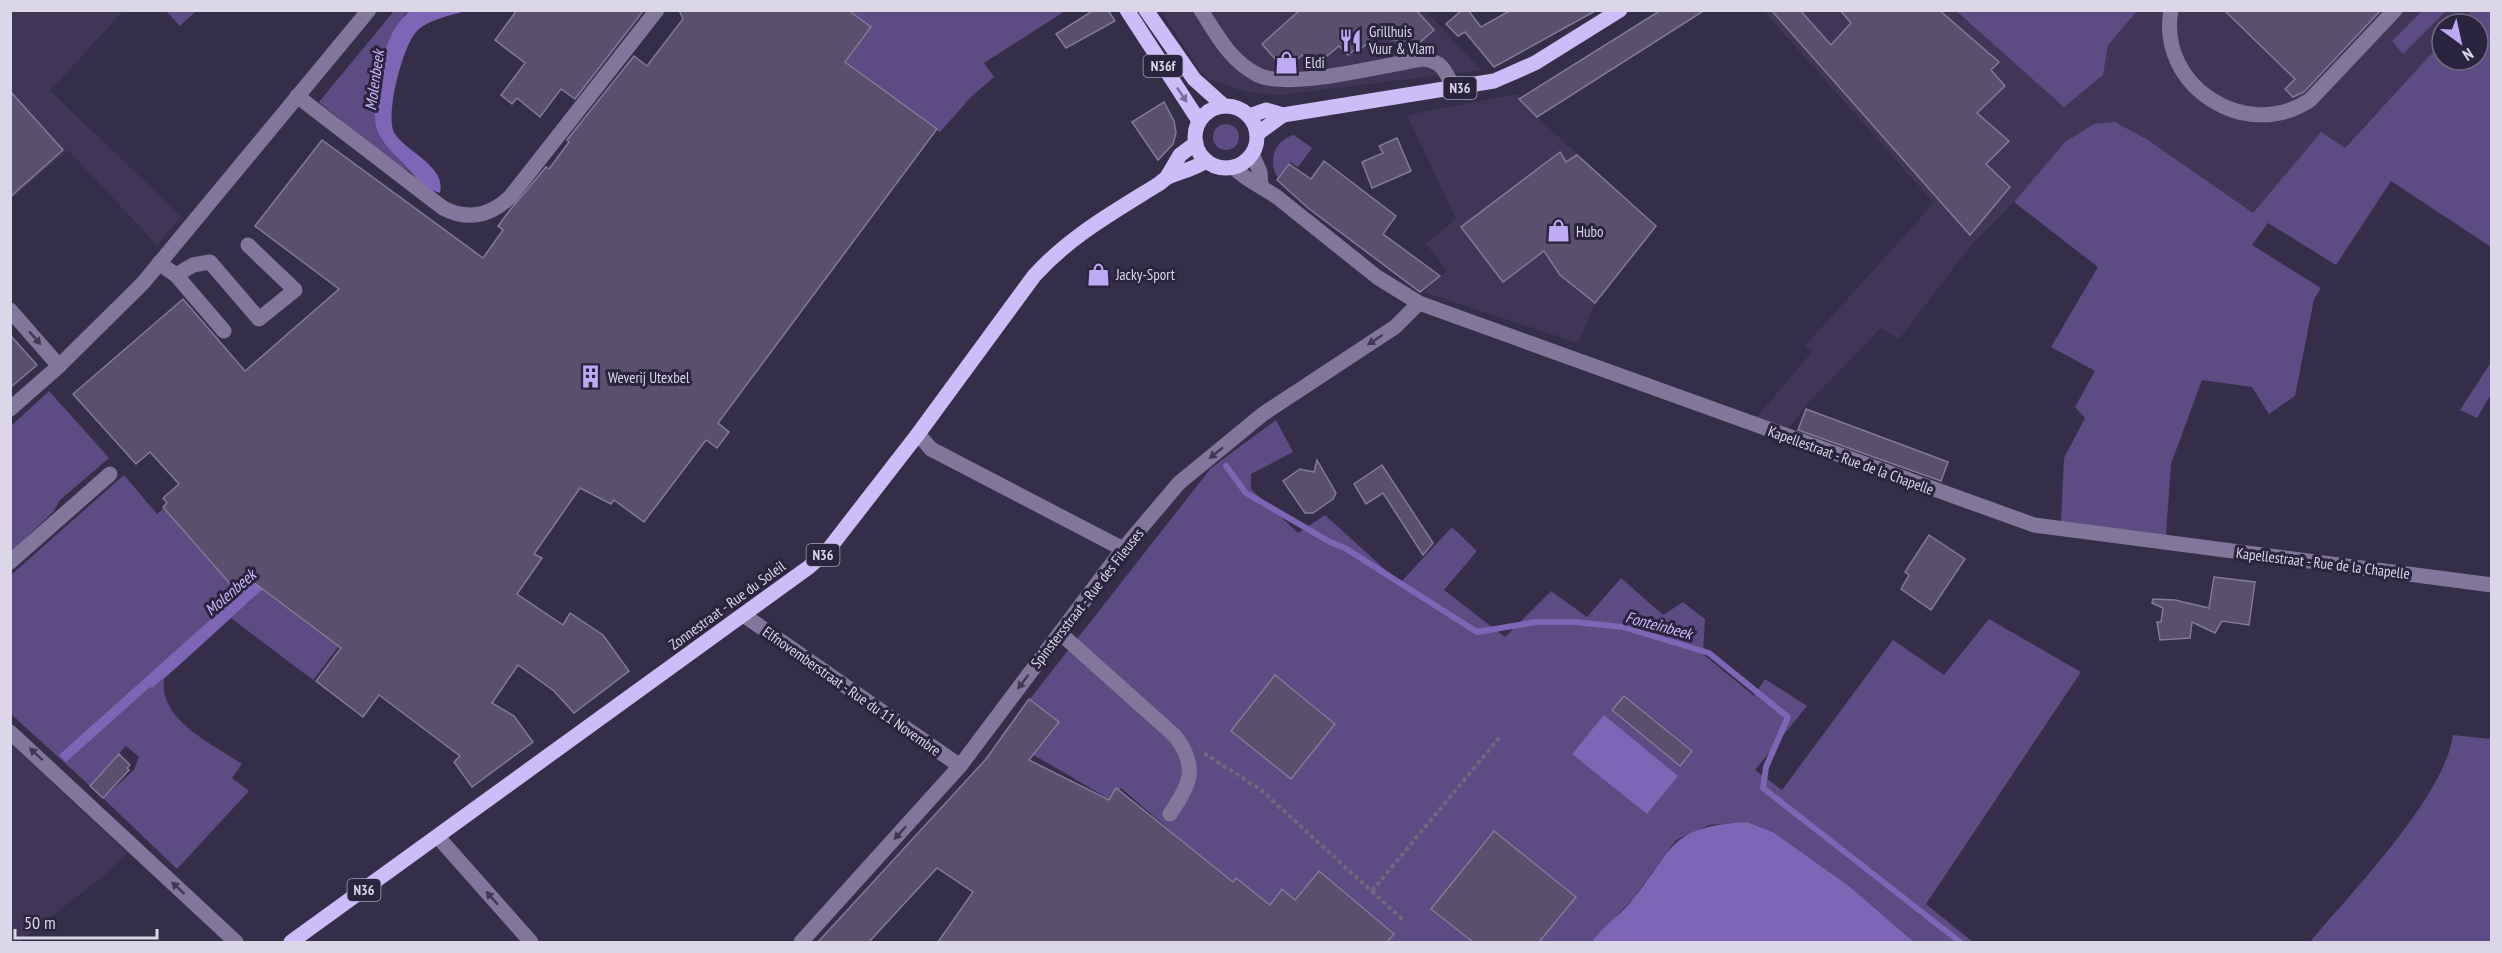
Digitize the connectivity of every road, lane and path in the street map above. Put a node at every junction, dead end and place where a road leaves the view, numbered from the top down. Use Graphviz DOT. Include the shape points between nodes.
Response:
graph roads {
  1 [pos="369,10"];
  2 [pos="657,10"];
  3 [pos="1127,10"];
  4 [pos="1620,10"];
  5 [pos="2171,10"];
  6 [pos="2395,10"];
  7 [pos="1148,11"];
  8 [pos="1206,12"];
  9 [pos="1454,89"];
  10 [pos="297,96"];
  11 [pos="1224,106"];
  12 [pos="1282,115"];
  13 [pos="1249,116"];
  14 [pos="1200,121"];
  15 [pos="1257,134"];
  16 [pos="1196,143"];
  17 [pos="1252,154"];
  18 [pos="1206,161"];
  19 [pos="1233,167"];
  20 [pos="1167,177"];
  21 [pos="1261,186"];
  22 [pos="248,245"];
  23 [pos="159,263"];
  24 [pos="176,275"];
  25 [pos="1419,303"];
  26 [pos="10,310"];
  27 [pos="224,331"];
  28 [pos="59,366"];
  29 [pos="10,409"];
  30 [pos="918,434"];
  31 [pos="110,474"];
  32 [pos="1123,549"];
  33 [pos="10,562"];
  34 [pos="2492,585"];
  35 [pos="745,616"];
  36 [pos="1060,633"];
  37 [pos="10,732"];
  38 [pos="1175,736"];
  39 [pos="1499,738"];
  40 [pos="960,766"];
  41 [pos="1170,814"];
  42 [pos="438,837"];
  43 [pos="1372,891"];
  44 [pos="1403,920"];
  45 [pos="236,942"];
  46 [pos="291,942"];
  47 [pos="531,942"];
  48 [pos="801,942"];
  1 -- 10 [label="street"];
  2 -- 10 [label="street" via="510,197 479,215 455,214 443,208"];
  3 -- 14 [label="main road, N36f, one-way"];
  4 -- 9 [label="main road, N36" via="1514,74"];
  5 -- 6 [label="street" via="2168,27 2172,48 2197,87 2223,107 2262,116 2294,110 2310,100"];
  7 -- 11 [label="main road, N36f" via="1194,79"];
  8 -- 9 [label="street" via="1220,42 1241,63 1277,81 1422,59 1440,63"];
  9 -- 12 [label="main road, N36"];
  10 -- 23 [label="street"];
  11 -- 13 [label="main road, N36"];
  11 -- 14 [label="main road" via="1206,113"];
  12 -- 13 [label="main road, N36" via="1266,110"];
  12 -- 15 [label="main road, N36"];
  13 -- 15 [label="main road"];
  14 -- 16 [label="main road"];
  15 -- 17 [label="main road"];
  16 -- 18 [label="main road"];
  16 -- 20 [label="main road, Zonnestraat - Rue du Soleil / N36" via="1180,155"];
  17 -- 19 [label="main road"];
  17 -- 21 [label="street" via="1260,171"];
  18 -- 19 [label="main road"];
  18 -- 20 [label="main road, Zonnestraat - Rue du Soleil / N36" via="1190,171"];
  19 -- 21 [label="street, Kapellestraat - Rue de la Chapelle" via="1246,180"];
  20 -- 30 [label="main road, Zonnestraat - Rue du Soleil / N36" via="1101,219 1052,257"];
  21 -- 25 [label="street, Kapellestraat - Rue de la Chapelle" via="1377,277"];
  22 -- 24 [label="street" via="295,290 260,319 210,262 193,264"];
  23 -- 24 [label="street"];
  23 -- 28 [label="street"];
  24 -- 27 [label="street"];
  25 -- 32 [label="street, Spinstersstraat - Rue des Fileuses, one-way" via="1395,327 1263,414 1179,483"];
  25 -- 34 [label="street, Kapellestraat - Rue de la Chapelle" via="2034,525"];
  26 -- 28 [label="street, one-way"];
  28 -- 29 [label="street"];
  30 -- 32 [label="street" via="931,449"];
  30 -- 35 [label="main road, Zonnestraat - Rue du Soleil / N36" via="828,550"];
  31 -- 33 [label="street"];
  32 -- 36 [label="street, Spinstersstraat - Rue des Fileuses"];
  35 -- 40 [label="street, Elfnovemberstraat - Rue du 11 Novembre"];
  35 -- 42 [label="main road, Zonnestraat - Rue du Soleil / N36"];
  36 -- 38 [label="street"];
  36 -- 40 [label="street, Spinstersstraat - Rue des Fileuses, one-way"];
  45 -- 37 [label="street, one-way"];
  38 -- 41 [label="street" via="1190,760 1191,773"];
  38 -- 43 [label="path" via="1261,790"];
  39 -- 43 [label="path"];
  40 -- 48 [label="street, Spinstersstraat - Rue des Fileuses, one-way"];
  42 -- 46 [label="main road, Zonnestraat - Rue du Soleil / N36"];
  47 -- 42 [label="street, one-way"];
  43 -- 44 [label="path"];
}
